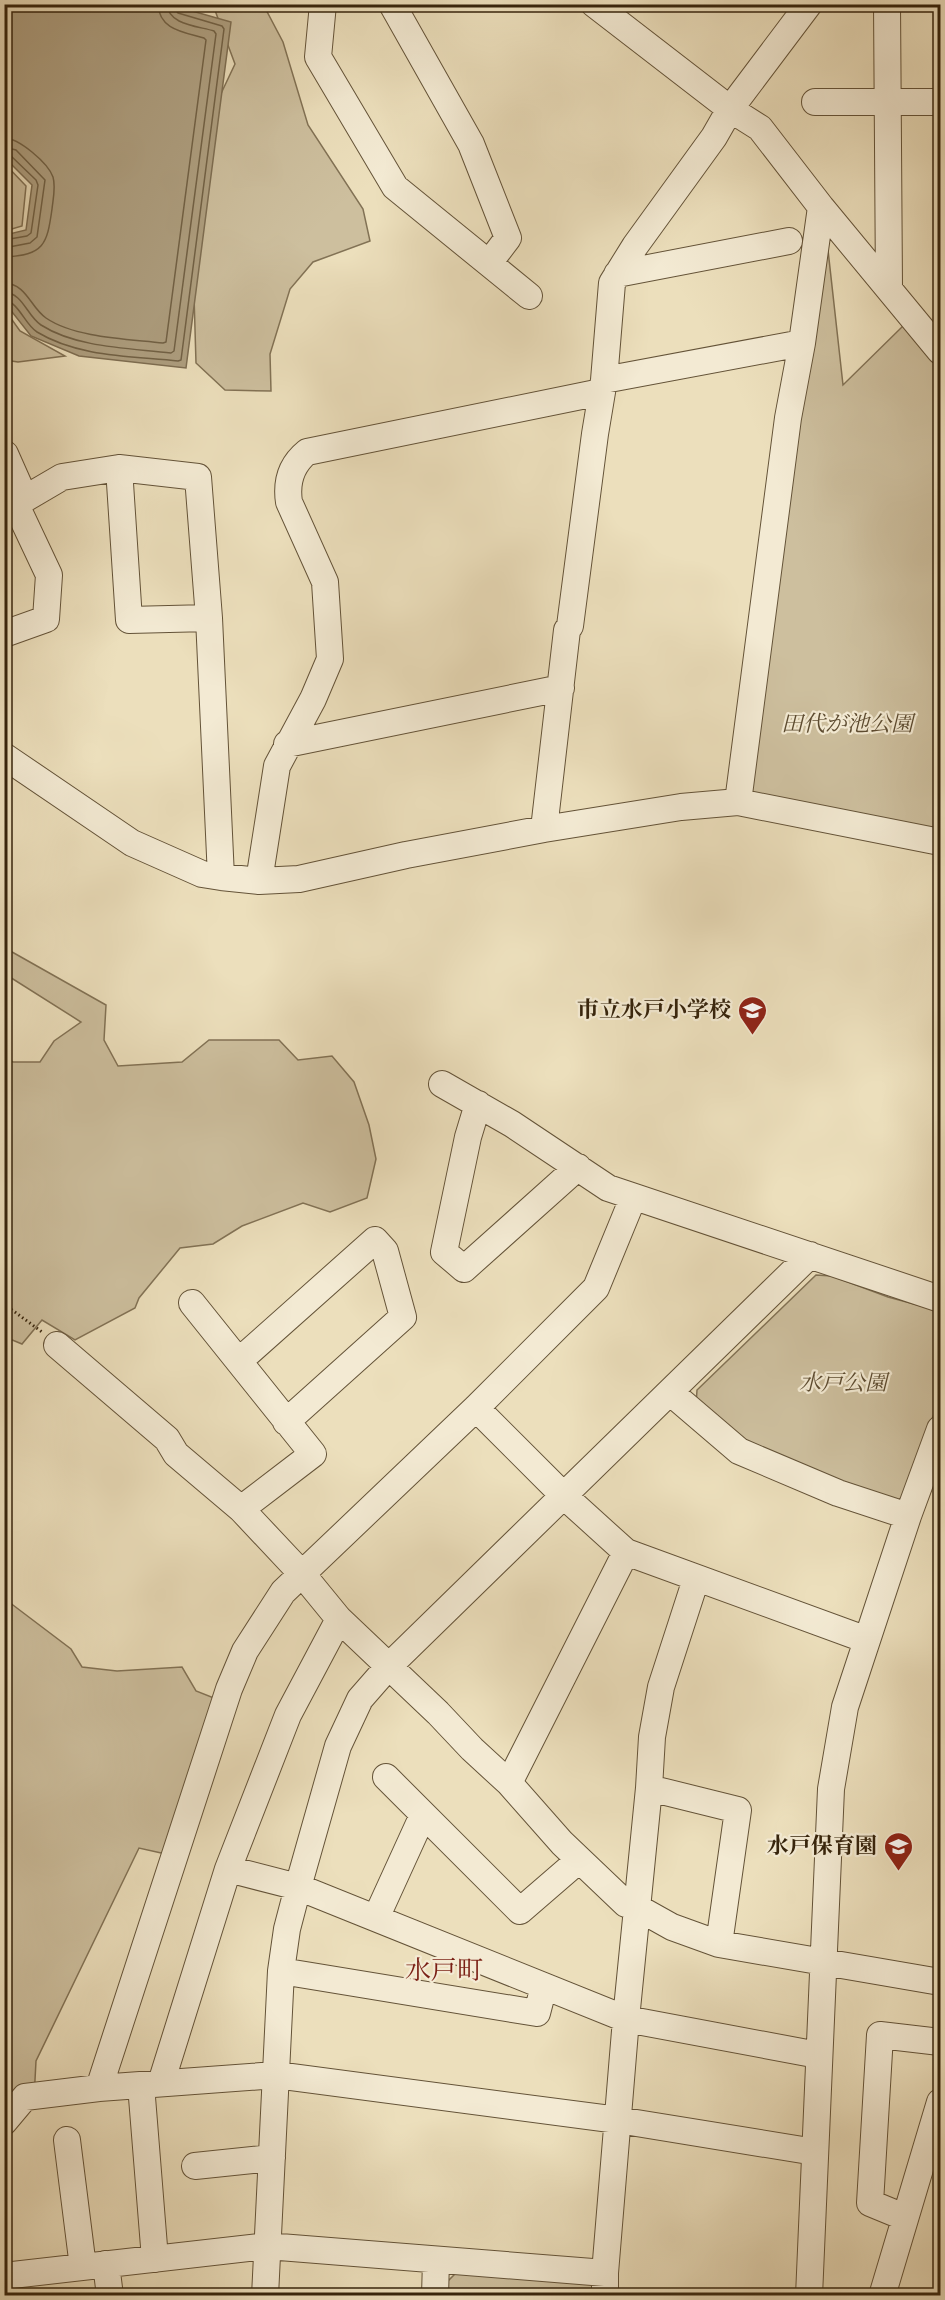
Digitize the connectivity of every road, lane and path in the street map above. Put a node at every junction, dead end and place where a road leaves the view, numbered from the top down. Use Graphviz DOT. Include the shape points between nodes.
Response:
graph roads {
  1 [pos="323,4"];
  2 [pos="392,4"];
  3 [pos="594,4"];
  4 [pos="887,4"];
  5 [pos="799,9"];
  6 [pos="815,102"];
  7 [pos="888,102"];
  8 [pos="940,102"];
  9 [pos="730,109"];
  10 [pos="821,207"];
  11 [pos="789,241"];
  12 [pos="489,263"];
  13 [pos="617,274"];
  14 [pos="889,287"];
  15 [pos="529,296"];
  16 [pos="802,343"];
  17 [pos="940,351"];
  18 [pos="603,386"];
  19 [pos="5,454"];
  20 [pos="119,468"];
  21 [pos="15,505"];
  22 [pos="209,618"];
  23 [pos="4,634"];
  24 [pos="561,688"];
  25 [pos="287,744"];
  26 [pos="4,756"];
  27 [pos="738,802"];
  28 [pos="544,829"];
  29 [pos="940,842"];
  30 [pos="220,877"];
  31 [pos="259,880"];
  32 [pos="442,1084"];
  33 [pos="478,1104"];
  34 [pos="578,1167"];
  35 [pos="633,1198"];
  36 [pos="810,1255"];
  37 [pos="940,1299"];
  38 [pos="192,1303"];
  39 [pos="4,1304"];
  40 [pos="57,1345"];
  41 [pos="239,1361"];
  42 [pos="670,1392"];
  43 [pos="476,1408"];
  44 [pos="286,1422"];
  45 [pos="940,1428"];
  46 [pos="563,1495"];
  47 [pos="241,1509"];
  48 [pos="908,1516"];
  49 [pos="626,1552"];
  50 [pos="303,1575"];
  51 [pos="696,1579"];
  52 [pos="339,1619"];
  53 [pos="867,1640"];
  54 [pos="388,1667"];
  55 [pos="386,1777"];
  56 [pos="509,1783"];
  57 [pos="649,1788"];
  58 [pos="423,1815"];
  59 [pos="579,1860"];
  60 [pos="228,1869"];
  61 [pos="298,1887"];
  62 [pos="638,1908"];
  63 [pos="376,1918"];
  64 [pos="719,1944"];
  65 [pos="824,1962"];
  66 [pos="281,1971"];
  67 [pos="940,1982"];
  68 [pos="544,1986"];
  69 [pos="626,2019"];
  70 [pos="940,2042"];
  71 [pos="818,2055"];
  72 [pos="276,2074"];
  73 [pos="151,2084"];
  74 [pos="99,2088"];
  75 [pos="940,2102"];
  76 [pos="618,2120"];
  77 [pos="4,2122"];
  78 [pos="67,2140"];
  79 [pos="815,2152"];
  80 [pos="272,2158"];
  81 [pos="195,2166"];
  82 [pos="904,2217"];
  83 [pos="267,2246"];
  84 [pos="155,2259"];
  85 [pos="436,2260"];
  86 [pos="95,2265"];
  87 [pos="4,2276"];
  88 [pos="605,2284"];
  89 [pos="110,2295"];
  90 [pos="266,2295"];
  91 [pos="435,2295"];
  92 [pos="809,2295"];
  93 [pos="882,2295"];
  1 -- 12 [label="street" via="318,57 395,187"];
  2 -- 12 [label="street" via="471,144 508,238"];
  3 -- 9 [label="street"];
  4 -- 7 [label="street"];
  5 -- 9 [label="street"];
  6 -- 7 [label="street"];
  7 -- 8 [label="street"];
  7 -- 14 [label="street"];
  9 -- 10 [label="street" via="760,128"];
  9 -- 13 [label="street"];
  10 -- 14 [label="street"];
  10 -- 16 [label="street"];
  11 -- 13 [label="street"];
  12 -- 15 [label="street"];
  13 -- 18 [label="street" via="612,283"];
  14 -- 17 [label="street"];
  16 -- 18 [label="street"];
  16 -- 27 [label="street" via="780,474"];
  18 -- 24 [label="street"];
  18 -- 25 [label="street" via="307,452 300,457 287,481 287,489 289,502 325,582 330,659 314,699"];
  19 -- 21 [label="street"];
  20 -- 21 [label="street" via="62,477"];
  20 -- 22 [label="street" via="198,477"];
  20 -- 22 [label="street" via="129,620"];
  21 -- 23 [label="street" via="49,575 46,619"];
  22 -- 30 [label="street"];
  24 -- 25 [label="street"];
  24 -- 28 [label="street"];
  25 -- 31 [label="street" via="277,766"];
  26 -- 30 [label="street" via="132,843 202,874"];
  27 -- 28 [label="street"];
  27 -- 29 [label="street"];
  28 -- 31 [label="street" via="298,879"];
  30 -- 31 [label="street"];
  32 -- 33 [label="street"];
  33 -- 34 [label="street"];
  33 -- 34 [label="street" via="444,1252 464,1269"];
  34 -- 35 [label="street" via="609,1188"];
  35 -- 36 [label="street"];
  35 -- 43 [label="street" via="596,1288"];
  36 -- 37 [label="street"];
  36 -- 42 [label="street"];
  38 -- 41 [label="street"];
  39 -- 40 [label="path"];
  40 -- 47 [label="street" via="167,1439 176,1454"];
  41 -- 44 [label="street"];
  41 -- 44 [label="street" via="375,1240 385,1251 403,1317"];
  42 -- 46 [label="street"];
  42 -- 48 [label="street" via="739,1451 838,1493"];
  43 -- 46 [label="street"];
  43 -- 50 [label="street"];
  44 -- 47 [label="street" via="313,1454"];
  45 -- 48 [label="street"];
  46 -- 49 [label="street"];
  46 -- 54 [label="street"];
  47 -- 50 [label="street"];
  48 -- 53 [label="street"];
  49 -- 51 [label="street"];
  49 -- 56 [label="street"];
  50 -- 52 [label="street"];
  50 -- 74 [label="street" via="265,1619 229,1689"];
  51 -- 53 [label="street"];
  51 -- 57 [label="street" via="661,1687 652,1737"];
  52 -- 54 [label="street"];
  52 -- 60 [label="street" via="288,1715"];
  53 -- 65 [label="street" via="845,1707 831,1789"];
  54 -- 56 [label="street"];
  54 -- 61 [label="street" via="360,1699 338,1746"];
  55 -- 58 [label="street"];
  56 -- 59 [label="street"];
  57 -- 62 [label="street"];
  57 -- 64 [label="street" via="738,1810"];
  58 -- 59 [label="street" via="520,1911"];
  58 -- 63 [label="street"];
  59 -- 62 [label="street" via="626,1904"];
  60 -- 61 [label="street"];
  60 -- 73 [label="street"];
  61 -- 63 [label="street"];
  61 -- 66 [label="street"];
  62 -- 64 [label="street" via="672,1927"];
  62 -- 69 [label="street"];
  63 -- 68 [label="street"];
  64 -- 65 [label="street"];
  65 -- 67 [label="street"];
  65 -- 71 [label="street"];
  66 -- 68 [label="street" via="537,2013"];
  66 -- 72 [label="street"];
  68 -- 69 [label="street"];
  69 -- 71 [label="street"];
  69 -- 76 [label="street"];
  70 -- 82 [label="street" via="880,2035 870,2203"];
  71 -- 79 [label="street"];
  72 -- 73 [label="street"];
  72 -- 76 [label="street"];
  72 -- 80 [label="street"];
  73 -- 74 [label="street"];
  73 -- 84 [label="street"];
  74 -- 77 [label="street" via="25,2097"];
  75 -- 82 [label="street"];
  76 -- 79 [label="street"];
  76 -- 88 [label="street"];
  78 -- 86 [label="street"];
  79 -- 92 [label="street"];
  80 -- 81 [label="street"];
  80 -- 83 [label="street"];
  82 -- 93 [label="street"];
  83 -- 84 [label="street"];
  83 -- 85 [label="street"];
  83 -- 90 [label="street"];
  84 -- 86 [label="street"];
  85 -- 88 [label="street"];
  85 -- 91 [label="street"];
  86 -- 87 [label="street"];
  86 -- 89 [label="street"];
}
